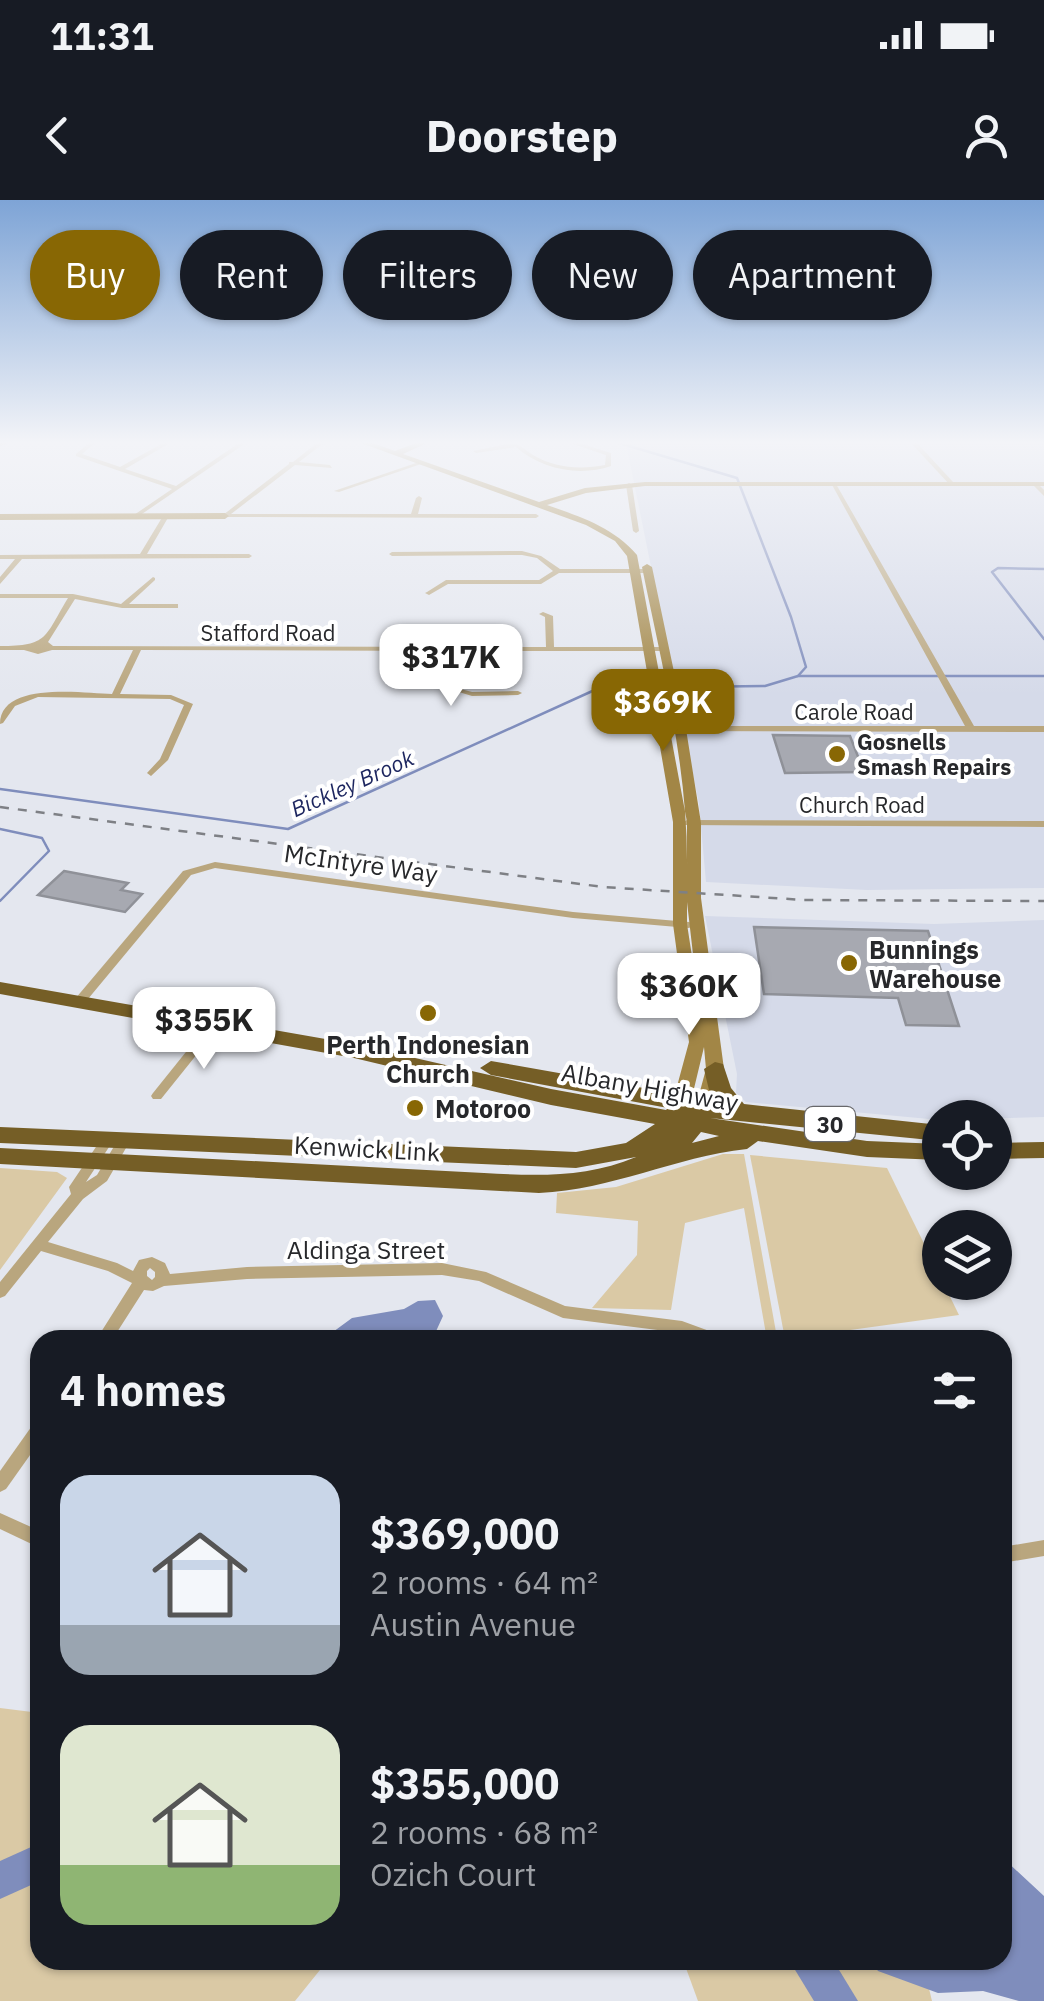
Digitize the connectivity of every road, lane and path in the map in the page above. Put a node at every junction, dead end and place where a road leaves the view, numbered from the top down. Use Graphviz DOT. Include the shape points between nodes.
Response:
graph roads {
  1 [pos="160,527"];
  2 [pos="603,527"];
  3 [pos="635,527"];
  4 [pos="856,527"];
  5 [pos="636,531"];
  6 [pos="392,554"];
  7 [pos="249,556"];
  8 [pos="0,557"];
  9 [pos="20,557"];
  10 [pos="142,557"];
  11 [pos="558,571"];
  12 [pos="642,571"];
  13 [pos="154,579"];
  14 [pos="0,582"];
  15 [pos="429,593"];
  16 [pos="0,596"];
  17 [pos="73,596"];
  18 [pos="122,606"];
  19 [pos="175,606"];
  20 [pos="543,614"];
  21 [pos="48,645"];
  22 [pos="0,648"];
  23 [pos="453,649"];
  24 [pos="657,649"];
  25 [pos="137,650"];
  26 [pos="550,650"];
  27 [pos="518,693"];
  28 [pos="114,697"];
  29 [pos="0,721"];
  30 [pos="664,729"];
  31 [pos="680,729"];
  32 [pos="971,729"];
  33 [pos="1044,729"];
  34 [pos="151,773"];
  35 [pos="680,822"];
  36 [pos="694,824"];
  37 [pos="1044,824"];
  38 [pos="688,924"];
  39 [pos="0,984"];
  40 [pos="82,999"];
  41 [pos="215,1023"];
  42 [pos="715,1069"];
  43 [pos="156,1096"];
  44 [pos="627,1110"];
  45 [pos="689,1112"];
  46 [pos="738,1112"];
  47 [pos="922,1131"];
  48 [pos="0,1135"];
  49 [pos="1012,1135"];
  50 [pos="1044,1136"];
  51 [pos="776,1137"];
  52 [pos="1044,1150"];
  53 [pos="1012,1151"];
  54 [pos="109,1152"];
  55 [pos="922,1152"];
  56 [pos="0,1156"];
  57 [pos="604,1167"];
  58 [pos="38,1245"];
  59 [pos="149,1278"];
  60 [pos="0,1292"];
  61 [pos="111,1330"];
  62 [pos="692,1330"];
  63 [pos="30,1442"];
  64 [pos="0,1484"];
  65 [pos="0,1522"];
  66 [pos="30,1532"];
  67 [pos="1044,1548"];
  68 [pos="1012,1553"];
  1 -- 10 [label="street"];
  2 -- 12 [label="main road" via="639,548"];
  3 -- 5 [label="street"];
  4 -- 32 [label="street"];
  6 -- 11 [label="street" via="522,553"];
  7 -- 10 [label="street"];
  8 -- 9 [label="street"];
  9 -- 10 [label="street"];
  9 -- 14 [label="street"];
  11 -- 12 [label="street"];
  11 -- 15 [label="street" via="541,582 446,582"];
  12 -- 24 [label="main road"];
  13 -- 18 [label="street"];
  16 -- 17 [label="street"];
  17 -- 18 [label="street"];
  17 -- 21 [label="street"];
  18 -- 19 [label="street"];
  20 -- 26 [label="street" via="549,616"];
  21 -- 22 [label="street, Stafford Road" via="38,652"];
  21 -- 25 [label="street, Stafford Road"];
  23 -- 25 [label="street, Stafford Road"];
  23 -- 26 [label="street, Stafford Road"];
  23 -- 27 [label="street" via="453,689"];
  24 -- 26 [label="street, Stafford Road"];
  24 -- 30 [label="main road"];
  24 -- 31 [label="main road"];
  25 -- 28 [label="street"];
  28 -- 29 [label="street" via="36,695 12,704"];
  28 -- 34 [label="street" via="171,697 189,704 164,760"];
  30 -- 31 [label="street, Carole Road"];
  30 -- 35 [label="main road"];
  31 -- 32 [label="street, Carole Road"];
  31 -- 36 [label="main road"];
  32 -- 33 [label="street, Carole Road"];
  35 -- 36 [label="street, Church Road"];
  35 -- 38 [label="main road"];
  36 -- 37 [label="street, Church Road"];
  36 -- 38 [label="main road"];
  38 -- 40 [label="street, McIntyre Way" via="573,915 215,865 188,873"];
  38 -- 42 [label="main road"];
  38 -- 45 [label="main road" via="697,1042"];
  39 -- 40 [label="highway, Albany Highway"];
  40 -- 41 [label="highway, Albany Highway"];
  41 -- 43 [label="street"];
  41 -- 44 [label="highway, Albany Highway"];
  41 -- 45 [label="highway, Albany Highway"];
  42 -- 45 [label="main road"];
  42 -- 46 [label="highway" via="720,1090"];
  44 -- 45 [label="highway, Albany Highway"];
  44 -- 57 [label="highway" via="638,1123 636,1138"];
  45 -- 46 [label="highway, Albany Highway / 30"];
  45 -- 51 [label="highway, Albany Highway / 30"];
  45 -- 57 [label="highway, Kenwick Link / 30" via="686,1137 657,1155"];
  46 -- 47 [label="highway, Albany Highway / 30"];
  48 -- 54 [label="highway, Kenwick Link / 30"];
  49 -- 50 [label="highway"];
  51 -- 55 [label="highway, Albany Highway / 30"];
  51 -- 57 [label="highway, 30"];
  52 -- 53 [label="highway"];
  54 -- 56 [label="highway, Kenwick Link / 30"];
  54 -- 57 [label="highway, Kenwick Link / 30" via="499,1180"];
  54 -- 58 [label="street" via="92,1188 78,1195"];
  58 -- 59 [label="street"];
  58 -- 60 [label="street"];
  59 -- 61 [label="street"];
  59 -- 62 [label="street, Aldinga Street" via="442,1269 480,1276 563,1312"];
  63 -- 64 [label="street"];
  65 -- 66 [label="street"];
  67 -- 68 [label="street"];
}
